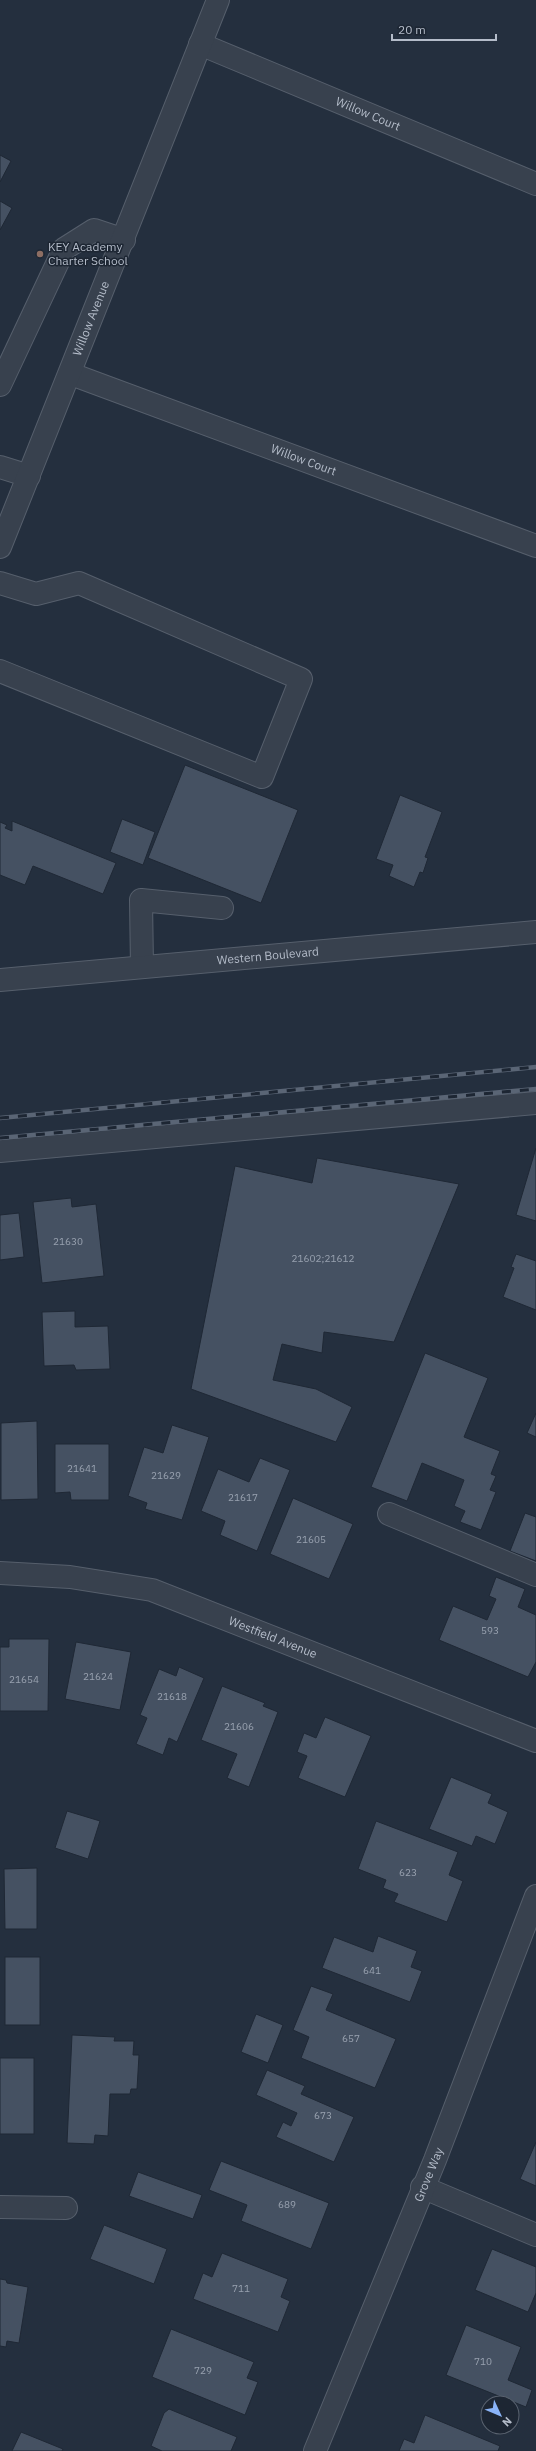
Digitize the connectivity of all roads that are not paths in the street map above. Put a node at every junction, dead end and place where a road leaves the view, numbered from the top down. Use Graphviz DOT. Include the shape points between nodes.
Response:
graph roads {
  1 [pos="218,0"];
  2 [pos="200,44"];
  3 [pos="536,184"];
  4 [pos="124,240"];
  5 [pos="71,374"];
  6 [pos="0,385"];
  7 [pos="0,467"];
  8 [pos="29,476"];
  9 [pos="536,546"];
  10 [pos="0,547"];
  11 [pos="0,583"];
  12 [pos="0,672"];
  13 [pos="222,908"];
  14 [pos="536,932"];
  15 [pos="142,967"];
  16 [pos="0,980"];
  17 [pos="536,1103"];
  18 [pos="0,1151"];
  19 [pos="389,1514"];
  20 [pos="0,1573"];
  21 [pos="536,1575"];
  22 [pos="536,1741"];
  23 [pos="536,1896"];
  24 [pos="422,2187"];
  25 [pos="0,2207"];
  26 [pos="66,2208"];
  27 [pos="536,2235"];
  28 [pos="315,2451"];
  1 -- 2 [label="street, Willow Avenue"];
  2 -- 3 [label="street, Willow Court"];
  2 -- 4 [label="street, Willow Avenue"];
  4 -- 5 [label="street, Willow Avenue"];
  4 -- 6 [label="street" via="94,230 64,249"];
  5 -- 8 [label="street, Willow Avenue"];
  5 -- 9 [label="street, Willow Court"];
  7 -- 8 [label="street"];
  8 -- 10 [label="street, Willow Avenue"];
  11 -- 12 [label="street" via="36,594 79,583 301,679 262,777"];
  13 -- 15 [label="street" via="141,900"];
  14 -- 15 [label="street, Western Boulevard"];
  15 -- 16 [label="street, Western Boulevard"];
  17 -- 18 [label="street"];
  19 -- 21 [label="street"];
  20 -- 22 [label="street, Westfield Avenue" via="70,1577 152,1590"];
  23 -- 24 [label="street, Grove Way"];
  24 -- 27 [label="street"];
  24 -- 28 [label="street, Grove Way"];
  25 -- 26 [label="street"];
}
